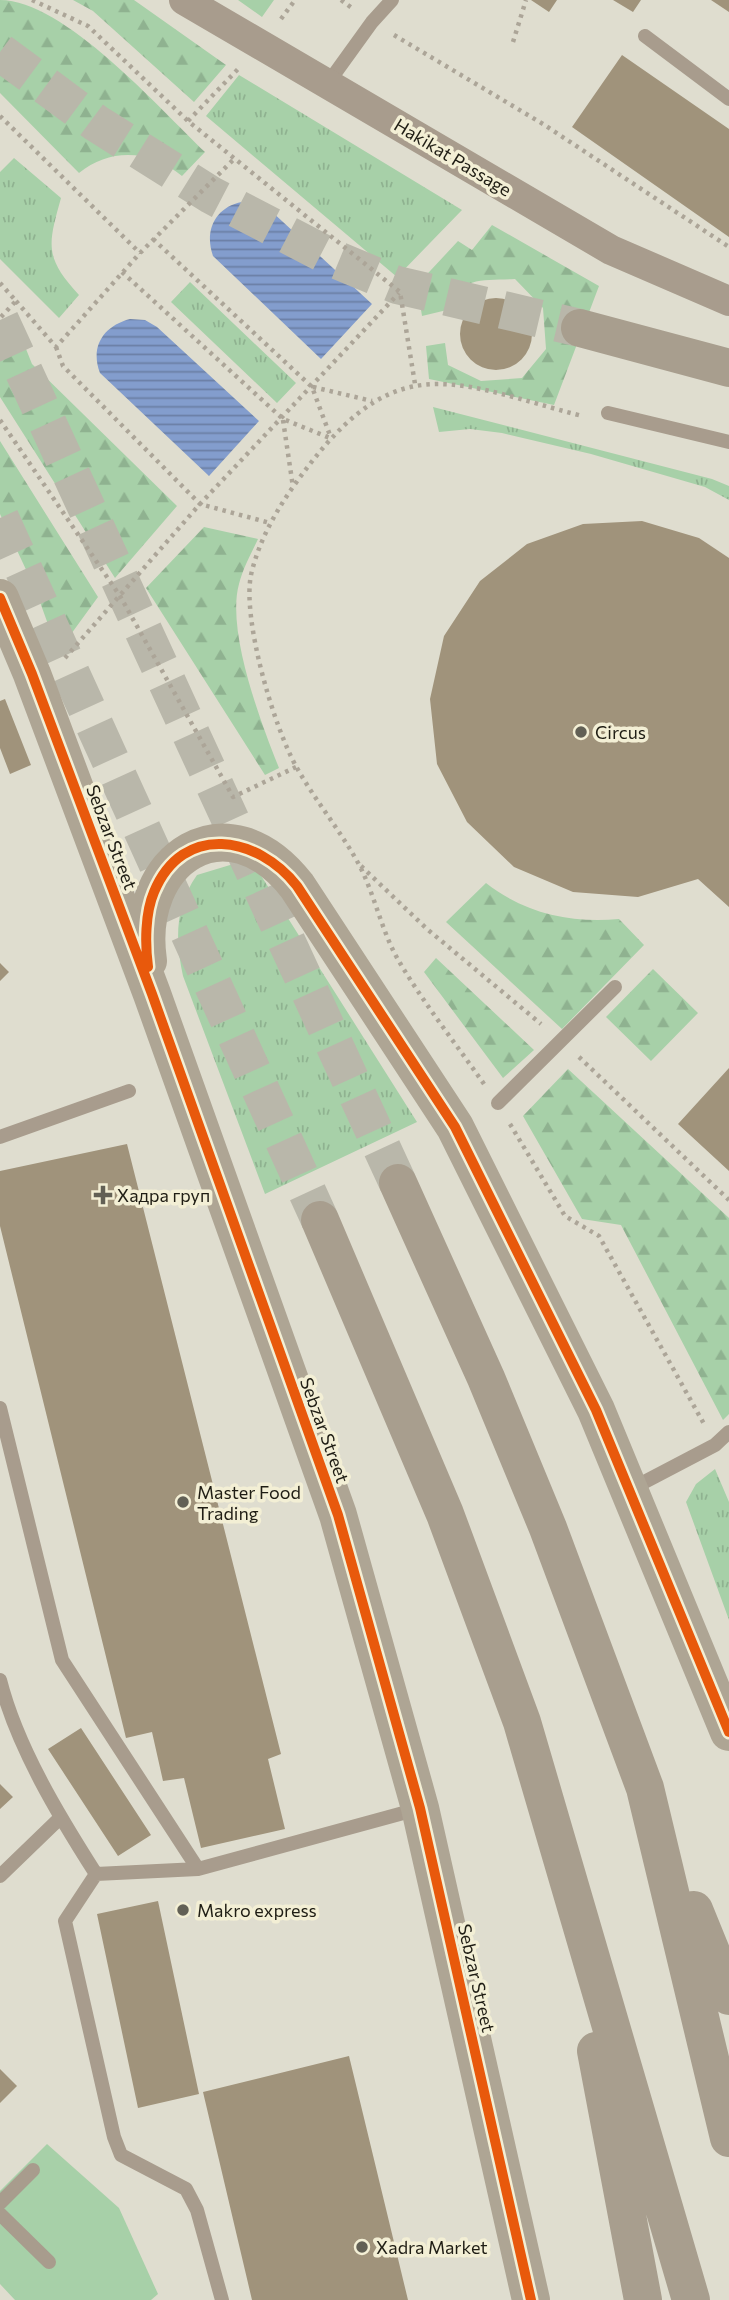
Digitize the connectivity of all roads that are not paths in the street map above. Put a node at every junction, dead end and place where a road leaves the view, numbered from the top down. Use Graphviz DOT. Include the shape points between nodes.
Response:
graph roads {
  1 [pos="184,0"];
  2 [pos="392,0"];
  3 [pos="645,36"];
  4 [pos="328,83"];
  5 [pos="729,99"];
  6 [pos="729,301"];
  7 [pos="580,328"];
  8 [pos="729,368"];
  9 [pos="608,413"];
  10 [pos="729,442"];
  11 [pos="0,598"];
  12 [pos="615,987"];
  13 [pos="152,994"];
  14 [pos="129,1091"];
  15 [pos="498,1103"];
  16 [pos="0,1137"];
  17 [pos="398,1183"];
  18 [pos="320,1220"];
  19 [pos="0,1408"];
  20 [pos="729,1432"];
  21 [pos="630,1489"];
  22 [pos="0,1680"];
  23 [pos="729,1732"];
  24 [pos="645,1788"];
  25 [pos="420,1808"];
  26 [pos="60,1818"];
  27 [pos="553,1826"];
  28 [pos="198,1869"];
  29 [pos="96,1874"];
  30 [pos="0,1876"];
  31 [pos="729,1996"];
  32 [pos="729,2138"];
  33 [pos="33,2170"];
  34 [pos="0,2203"];
  35 [pos="0,2214"];
  36 [pos="48,2262"];
  37 [pos="222,2300"];
  38 [pos="531,2300"];
  39 [pos="643,2300"];
  40 [pos="691,2300"];
  1 -- 4 [label="street, Hakikat Passage"];
  2 -- 4 [label="lane"];
  3 -- 5 [label="lane"];
  4 -- 6 [label="street, Hakikat Passage" via="611,250"];
  7 -- 8 [label="main road"];
  9 -- 10 [label="lane"];
  11 -- 13 [label="street, Sebzar Street"];
  12 -- 15 [label="lane"];
  13 -- 21 [label="street" via="147,955 150,904 161,879 180,857 216,843 234,844 264,854 288,874 455,1127 596,1410"];
  13 -- 25 [label="street, Sebzar Street" via="338,1515"];
  14 -- 16 [label="lane"];
  17 -- 24 [label="main road" via="548,1528"];
  18 -- 27 [label="main road" via="450,1527 522,1722"];
  19 -- 28 [label="lane" via="62,1660"];
  20 -- 21 [label="lane" via="715,1445"];
  21 -- 23 [label="street"];
  22 -- 26 [label="lane" via="6,1705"];
  24 -- 31 [label="main road"];
  24 -- 32 [label="main road"];
  25 -- 28 [label="lane"];
  25 -- 38 [label="street, Sebzar Street"];
  26 -- 29 [label="lane"];
  26 -- 30 [label="lane"];
  27 -- 39 [label="main road"];
  27 -- 40 [label="main road"];
  28 -- 29 [label="lane"];
  29 -- 37 [label="lane" via="65,1921 114,2137 121,2155 186,2189 197,2210"];
  33 -- 34 [label="lane"];
  35 -- 36 [label="lane"];
}
